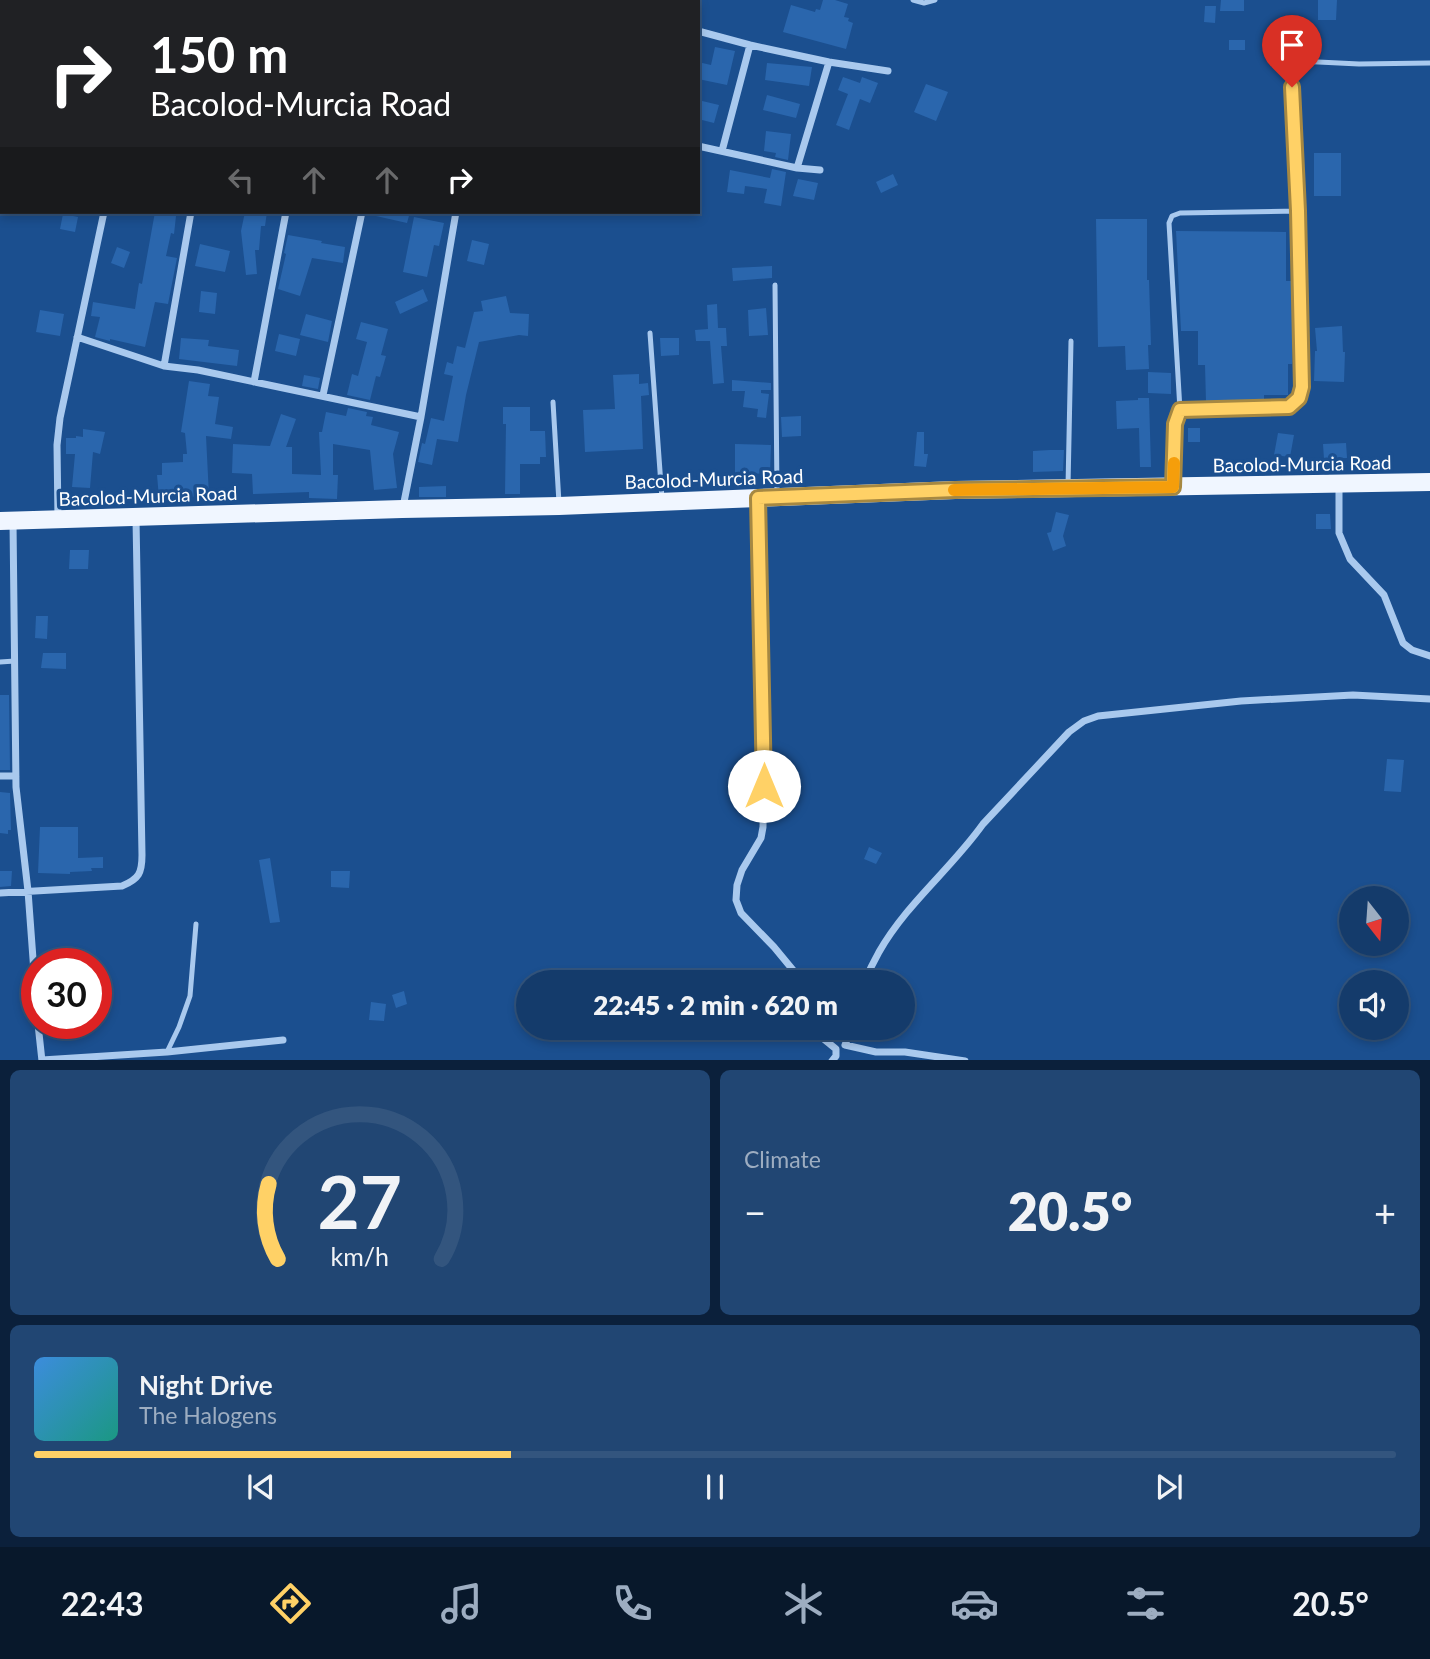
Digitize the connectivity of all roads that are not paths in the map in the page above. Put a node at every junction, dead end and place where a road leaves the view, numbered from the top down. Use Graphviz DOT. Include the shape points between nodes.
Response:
graph roads {
  1 [pos="914,0"];
  2 [pos="935,0"];
  3 [pos="700,32"];
  4 [pos="750,45"];
  5 [pos="830,62"];
  6 [pos="1430,63"];
  7 [pos="888,71"];
  8 [pos="700,146"];
  9 [pos="722,151"];
  10 [pos="797,168"];
  11 [pos="820,170"];
  12 [pos="1298,211"];
  13 [pos="104,214"];
  14 [pos="191,214"];
  15 [pos="286,214"];
  16 [pos="362,214"];
  17 [pos="456,214"];
  18 [pos="775,285"];
  19 [pos="650,333"];
  20 [pos="77,337"];
  21 [pos="1071,341"];
  22 [pos="164,366"];
  23 [pos="254,382"];
  24 [pos="323,396"];
  25 [pos="553,402"];
  26 [pos="1180,410"];
  27 [pos="421,417"];
  28 [pos="1430,482"];
  29 [pos="1339,485"];
  30 [pos="1173,487"];
  31 [pos="1068,489"];
  32 [pos="758,498"];
  33 [pos="776,498"];
  34 [pos="663,502"];
  35 [pos="559,506"];
  36 [pos="402,509"];
  37 [pos="136,518"];
  38 [pos="58,519"];
  39 [pos="7,521"];
  40 [pos="1430,656"];
  41 [pos="0,662"];
  42 [pos="15,662"];
  43 [pos="1430,699"];
  44 [pos="0,776"];
  45 [pos="16,776"];
  46 [pos="28,891"];
  47 [pos="0,892"];
  48 [pos="196,924"];
  49 [pos="32,948"];
  50 [pos="793,970"];
  51 [pos="869,970"];
  52 [pos="40,1039"];
  53 [pos="283,1040"];
  54 [pos="825,1040"];
  55 [pos="847,1040"];
  56 [pos="845,1045"];
  57 [pos="836,1049"];
  58 [pos="167,1052"];
  59 [pos="42,1060"];
  60 [pos="178,1060"];
  61 [pos="832,1060"];
  62 [pos="965,1060"];
  1 -- 2 [label="lane"];
  3 -- 4 [label="street"];
  4 -- 5 [label="street"];
  4 -- 9 [label="street"];
  5 -- 7 [label="street"];
  5 -- 10 [label="street"];
  6 -- 12 [label="lane" via="1359,64 1298,61 1296,57 1291,73"];
  8 -- 9 [label="street"];
  9 -- 10 [label="street"];
  10 -- 11 [label="street"];
  12 -- 26 [label="lane" via="1299,398 1289,407"];
  12 -- 26 [label="lane" via="1172,216"];
  13 -- 20 [label="street"];
  14 -- 22 [label="street"];
  15 -- 23 [label="street"];
  16 -- 24 [label="street"];
  17 -- 27 [label="street"];
  18 -- 33 [label="lane"];
  19 -- 34 [label="lane"];
  20 -- 22 [label="street"];
  20 -- 38 [label="street" via="57,445"];
  21 -- 31 [label="lane"];
  22 -- 23 [label="street"];
  23 -- 24 [label="street"];
  24 -- 27 [label="street"];
  25 -- 35 [label="lane"];
  26 -- 30 [label="lane" via="1175,424"];
  27 -- 36 [label="street"];
  28 -- 29 [label="main road, Bacolod-Murcia Road"];
  29 -- 30 [label="main road, Bacolod-Murcia Road"];
  29 -- 40 [label="street" via="1339,533 1350,559 1384,595 1403,643"];
  30 -- 31 [label="main road, Bacolod-Murcia Road"];
  31 -- 33 [label="main road, Bacolod-Murcia Road"];
  32 -- 33 [label="main road, Bacolod-Murcia Road"];
  32 -- 34 [label="main road, Bacolod-Murcia Road"];
  32 -- 50 [label="street" via="763,827 742,870 736,900 741,913"];
  34 -- 35 [label="main road, Bacolod-Murcia Road"];
  35 -- 36 [label="main road, Bacolod-Murcia Road"];
  36 -- 37 [label="main road, Bacolod-Murcia Road"];
  37 -- 38 [label="main road, Bacolod-Murcia Road"];
  37 -- 46 [label="street" via="142,865 133,882 122,886"];
  38 -- 39 [label="main road, Bacolod-Murcia Road"];
  39 -- 42 [label="street"];
  41 -- 42 [label="lane"];
  42 -- 45 [label="street"];
  43 -- 51 [label="street" via="1353,695 1241,701 1084,721 927,888"];
  44 -- 45 [label="street"];
  45 -- 46 [label="street"];
  46 -- 47 [label="street"];
  46 -- 49 [label="street"];
  48 -- 58 [label="lane" via="190,996"];
  52 -- 59 [label="street"];
  53 -- 58 [label="street"];
  54 -- 57 [label="street"];
  55 -- 56 [label="street"];
  56 -- 57 [label="street"];
  56 -- 62 [label="street"];
  57 -- 61 [label="street"];
  58 -- 59 [label="street"];
  58 -- 60 [label="street"];
}
